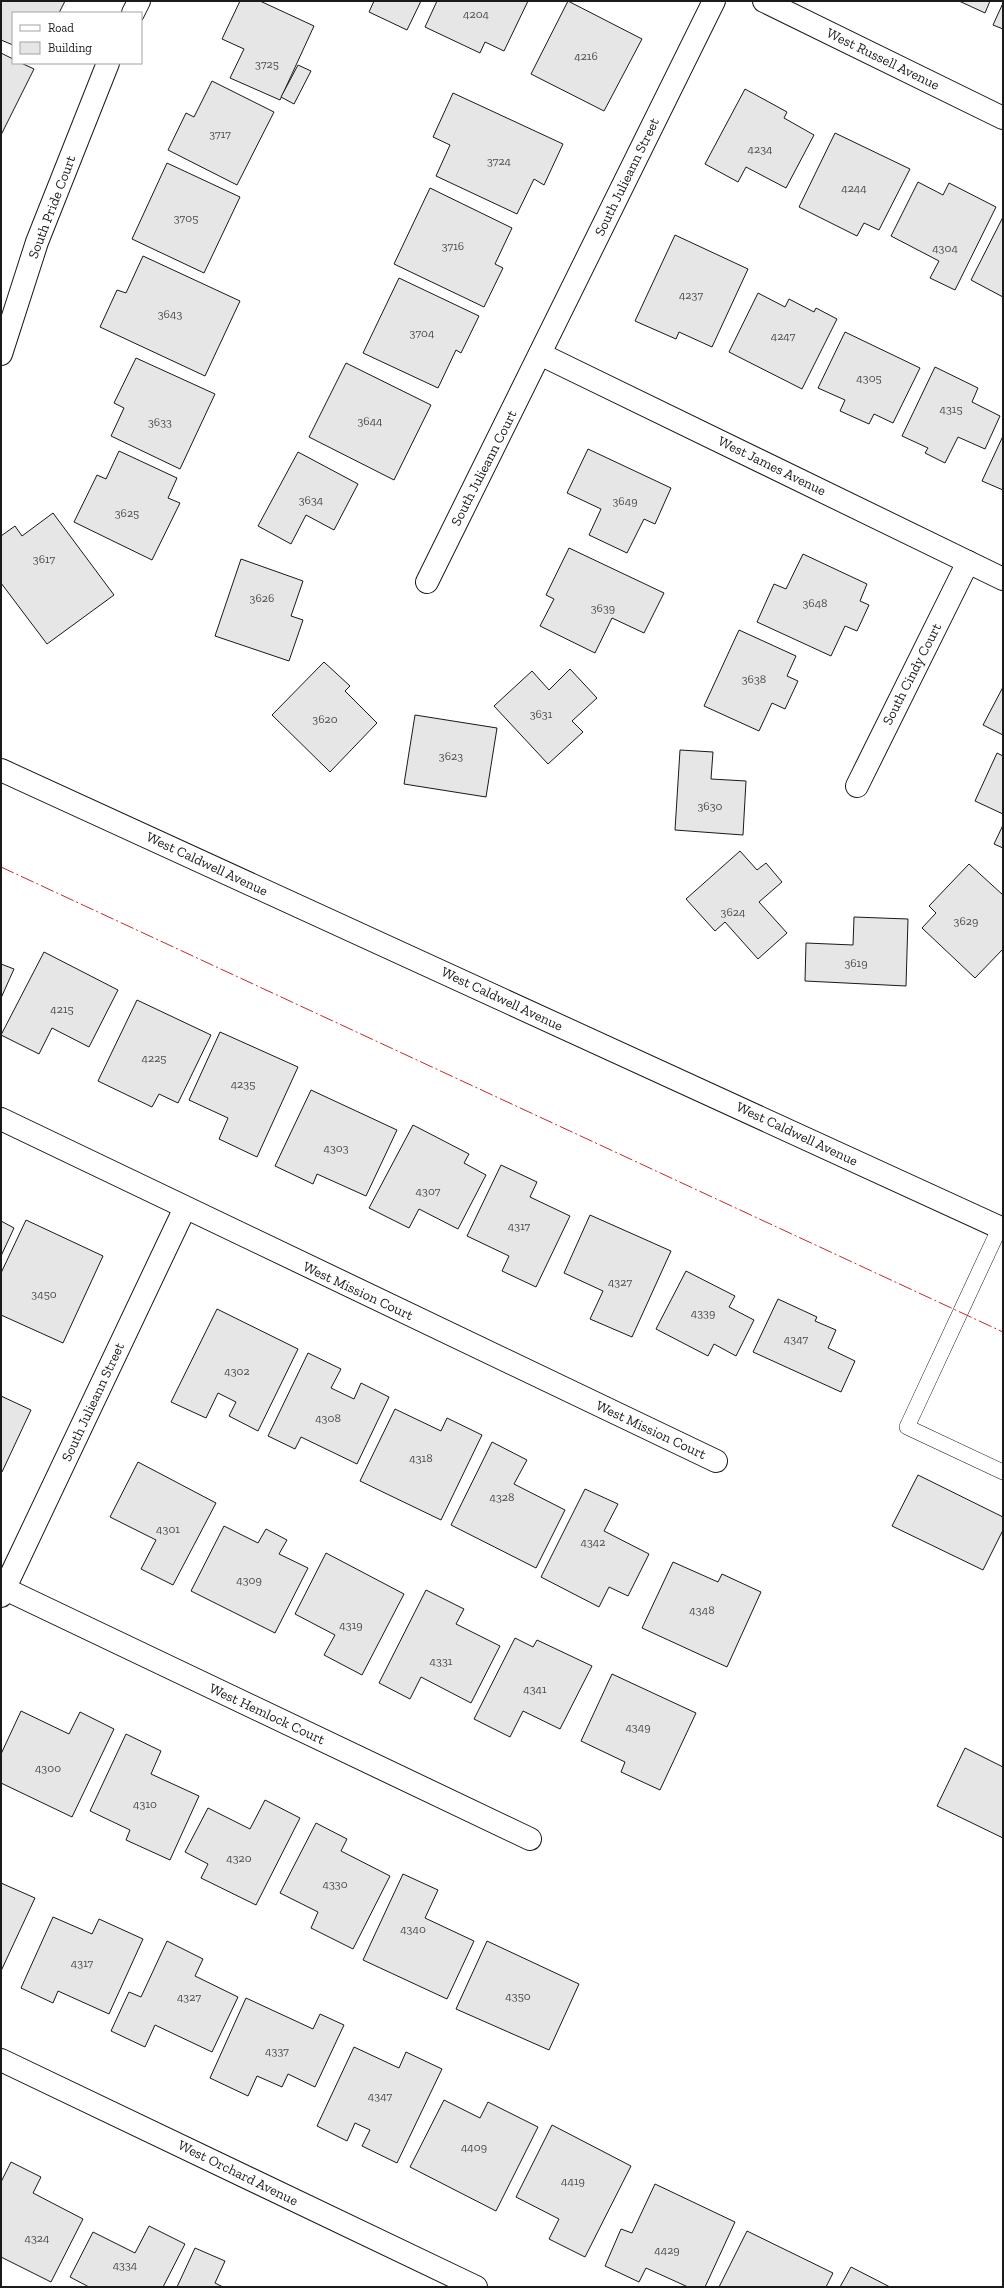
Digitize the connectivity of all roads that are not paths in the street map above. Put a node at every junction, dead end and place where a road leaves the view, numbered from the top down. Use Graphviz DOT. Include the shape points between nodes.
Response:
graph roads {
  1 [pos="139,1"];
  2 [pos="714,1"];
  3 [pos="764,1"];
  4 [pos="134,12"];
  5 [pos="108,64"];
  6 [pos="1003,118"];
  7 [pos="1,354"];
  8 [pos="540,354"];
  9 [pos="968,562"];
  10 [pos="1003,579"];
  11 [pos="427,582"];
  12 [pos="1,770"];
  13 [pos="856,786"];
  14 [pos="1,1119"];
  15 [pos="185,1208"];
  16 [pos="1002,1228"];
  17 [pos="716,1461"];
  18 [pos="1003,1472"];
  19 [pos="2,1590"];
  20 [pos="530,1839"];
  21 [pos="1,2060"];
  22 [pos="476,2287"];
  1 -- 4 [label="street"];
  2 -- 8 [label="street, South Julieann Street"];
  3 -- 6 [label="street, West Russell Avenue"];
  5 -- 7 [label="street, South Pride Court" via="37,242"];
  8 -- 9 [label="street, West James Avenue"];
  8 -- 11 [label="street, South Julieann Court"];
  9 -- 10 [label="street, West James Avenue"];
  9 -- 13 [label="street, South Cindy Court"];
  12 -- 16 [label="street, West Caldwell Avenue"];
  14 -- 15 [label="street, West Mission Court"];
  15 -- 17 [label="street, West Mission Court"];
  15 -- 19 [label="street, South Julieann Street"];
  16 -- 18 [label="lane" via="907,1426"];
  19 -- 20 [label="street, West Hemlock Court"];
  21 -- 22 [label="street, West Orchard Avenue"];
}
